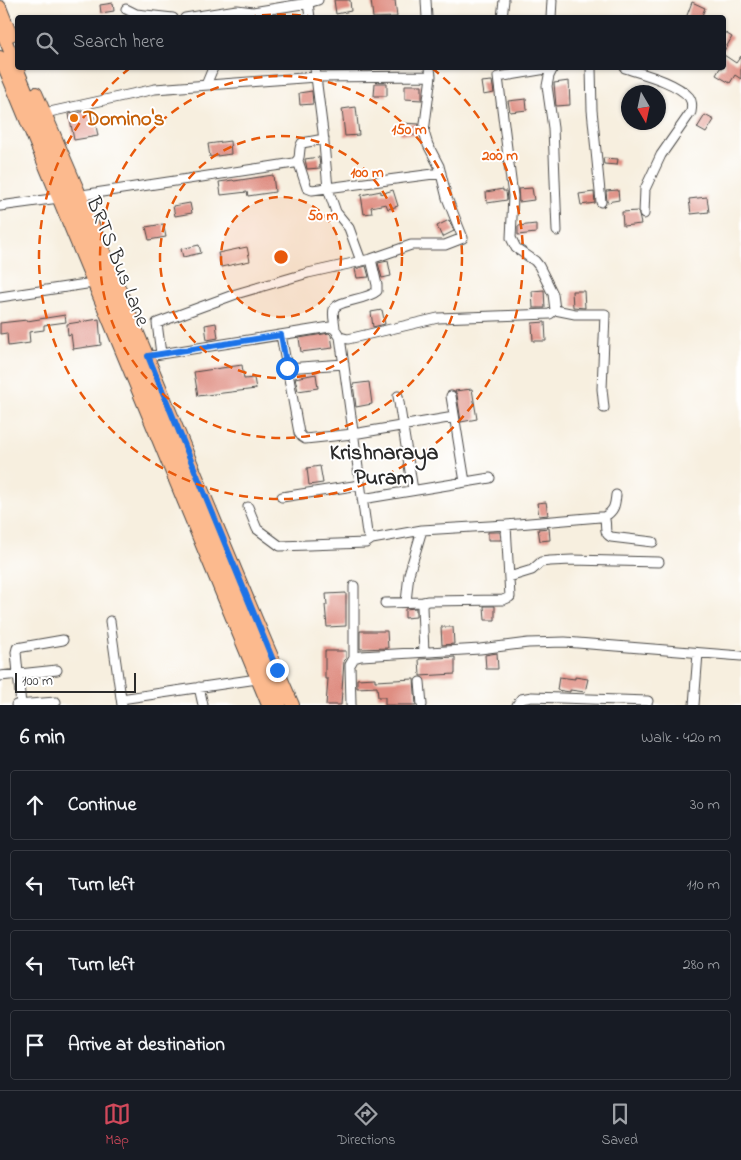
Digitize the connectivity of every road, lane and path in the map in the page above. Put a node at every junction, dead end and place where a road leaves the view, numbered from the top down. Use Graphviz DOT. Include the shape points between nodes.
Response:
graph roads {
  1 [pos="318,0"];
  2 [pos="426,0"];
  3 [pos="504,0"];
  4 [pos="552,0"];
  5 [pos="308,3"];
  6 [pos="0,7"];
  7 [pos="126,9"];
  8 [pos="221,14"];
  9 [pos="145,15"];
  10 [pos="310,15"];
  11 [pos="427,15"];
  12 [pos="502,15"];
  13 [pos="551,15"];
  14 [pos="0,27"];
  15 [pos="15,42"];
  16 [pos="0,57"];
  17 [pos="15,63"];
  18 [pos="18,70"];
  19 [pos="26,70"];
  20 [pos="212,70"];
  21 [pos="315,70"];
  22 [pos="526,70"];
  23 [pos="551,70"];
  24 [pos="591,70"];
  25 [pos="631,70"];
  26 [pos="430,72"];
  27 [pos="499,72"];
  28 [pos="316,77"];
  29 [pos="206,85"];
  30 [pos="44,113"];
  31 [pos="324,139"];
  32 [pos="298,161"];
  33 [pos="441,173"];
  34 [pos="328,189"];
  35 [pos="82,195"];
  36 [pos="59,198"];
  37 [pos="601,202"];
  38 [pos="0,206"];
  39 [pos="644,214"];
  40 [pos="557,231"];
  41 [pos="371,259"];
  42 [pos="362,262"];
  43 [pos="92,283"];
  44 [pos="0,297"];
  45 [pos="555,310"];
  46 [pos="338,333"];
  47 [pos="281,335"];
  48 [pos="154,355"];
  49 [pos="344,364"];
  50 [pos="287,368"];
  51 [pos="398,396"];
  52 [pos="451,396"];
  53 [pos="604,408"];
  54 [pos="454,417"];
  55 [pos="402,426"];
  56 [pos="353,434"];
  57 [pos="490,478"];
  58 [pos="465,482"];
  59 [pos="360,485"];
  60 [pos="413,490"];
  61 [pos="616,495"];
  62 [pos="282,497"];
  63 [pos="362,499"];
  64 [pos="248,507"];
  65 [pos="604,518"];
  66 [pos="506,525"];
  67 [pos="422,530"];
  68 [pos="372,539"];
  69 [pos="653,542"];
  70 [pos="659,562"];
  71 [pos="509,577"];
  72 [pos="354,586"];
  73 [pos="406,602"];
  74 [pos="423,602"];
  75 [pos="385,603"];
  76 [pos="110,621"];
  77 [pos="63,640"];
  78 [pos="424,652"];
  79 [pos="698,653"];
  80 [pos="741,656"];
  81 [pos="354,658"];
  82 [pos="57,670"];
  83 [pos="19,674"];
  84 [pos="0,676"];
  85 [pos="257,679"];
  86 [pos="420,682"];
  87 [pos="199,688"];
  88 [pos="648,700"];
  89 [pos="56,702"];
  90 [pos="122,702"];
  91 [pos="16,705"];
  92 [pos="21,705"];
  93 [pos="203,705"];
  94 [pos="268,705"];
  95 [pos="280,705"];
  96 [pos="293,705"];
  97 [pos="351,705"];
  98 [pos="422,705"];
  99 [pos="517,705"];
  100 [pos="694,705"];
  1 -- 5 [label="street"];
  2 -- 11 [label="street"];
  3 -- 12 [label="street"];
  4 -- 13 [label="street"];
  5 -- 8 [label="street"];
  5 -- 10 [label="street"];
  6 -- 15 [label="main road"];
  7 -- 9 [label="street"];
  14 -- 17 [label="main road, BRTS Bus Lane"];
  16 -- 36 [label="main road"];
  18 -- 95 [label="main road, BRTS Bus Lane"];
  19 -- 30 [label="main road"];
  20 -- 29 [label="street"];
  21 -- 28 [label="street"];
  22 -- 27 [label="street"];
  23 -- 40 [label="street" via="547,86"];
  24 -- 37 [label="street"];
  25 -- 39 [label="street" via="675,86 689,98 692,106 645,189"];
  26 -- 28 [label="street"];
  26 -- 33 [label="street" via="424,132"];
  27 -- 45 [label="street" via="513,196 511,238 516,248 539,266 553,294"];
  28 -- 29 [label="street"];
  28 -- 31 [label="street"];
  29 -- 30 [label="street" via="146,90"];
  30 -- 35 [label="main road"];
  31 -- 32 [label="street" via="302,144"];
  31 -- 34 [label="street"];
  32 -- 34 [label="street" via="307,188"];
  32 -- 35 [label="street"];
  33 -- 34 [label="street"];
  33 -- 41 [label="street" via="463,238 445,245 411,245"];
  34 -- 42 [label="street" via="336,212 349,228"];
  35 -- 48 [label="main road"];
  36 -- 38 [label="street"];
  36 -- 43 [label="main road"];
  41 -- 42 [label="street"];
  41 -- 46 [label="street" via="377,291 335,307 333,312"];
  42 -- 48 [label="street" via="254,289 157,323"];
  43 -- 44 [label="street"];
  43 -- 85 [label="main road"];
  45 -- 46 [label="street" via="542,316 438,318 348,339"];
  45 -- 53 [label="street" via="605,314"];
  46 -- 47 [label="street" via="330,327"];
  46 -- 49 [label="street"];
  47 -- 48 [label="street"];
  47 -- 50 [label="street"];
  48 -- 96 [label="main road" via="226,547"];
  49 -- 50 [label="street"];
  49 -- 56 [label="street"];
  50 -- 56 [label="street" via="302,438"];
  51 -- 55 [label="street"];
  52 -- 54 [label="street"];
  54 -- 55 [label="street"];
  54 -- 58 [label="street"];
  55 -- 56 [label="street"];
  55 -- 60 [label="street"];
  56 -- 59 [label="street"];
  57 -- 58 [label="street"];
  58 -- 60 [label="street"];
  59 -- 62 [label="street"];
  59 -- 63 [label="street"];
  60 -- 63 [label="street"];
  61 -- 65 [label="street" via="615,507"];
  63 -- 68 [label="street" via="367,533"];
  64 -- 68 [label="street" via="257,530 280,546 366,543"];
  65 -- 66 [label="street"];
  65 -- 69 [label="street" via="605,530 611,537"];
  66 -- 67 [label="street"];
  66 -- 71 [label="street"];
  67 -- 68 [label="street"];
  67 -- 73 [label="street" via="409,574"];
  70 -- 71 [label="street" via="546,562"];
  71 -- 74 [label="street" via="507,599"];
  72 -- 81 [label="street"];
  73 -- 74 [label="street"];
  73 -- 75 [label="street"];
  74 -- 78 [label="street"];
  76 -- 90 [label="street"];
  77 -- 83 [label="street" via="17,648"];
  78 -- 79 [label="street" via="565,642"];
  78 -- 81 [label="street"];
  79 -- 80 [label="street"];
  79 -- 100 [label="street"];
  81 -- 97 [label="street" via="350,665"];
  82 -- 83 [label="street"];
  83 -- 84 [label="street"];
  83 -- 92 [label="street"];
  85 -- 87 [label="street"];
  85 -- 94 [label="main road"];
  86 -- 98 [label="street"];
  87 -- 90 [label="street"];
  87 -- 93 [label="street"];
  88 -- 99 [label="street" via="532,697 521,699"];
  89 -- 92 [label="street"];
  91 -- 92 [label="street"];
}
